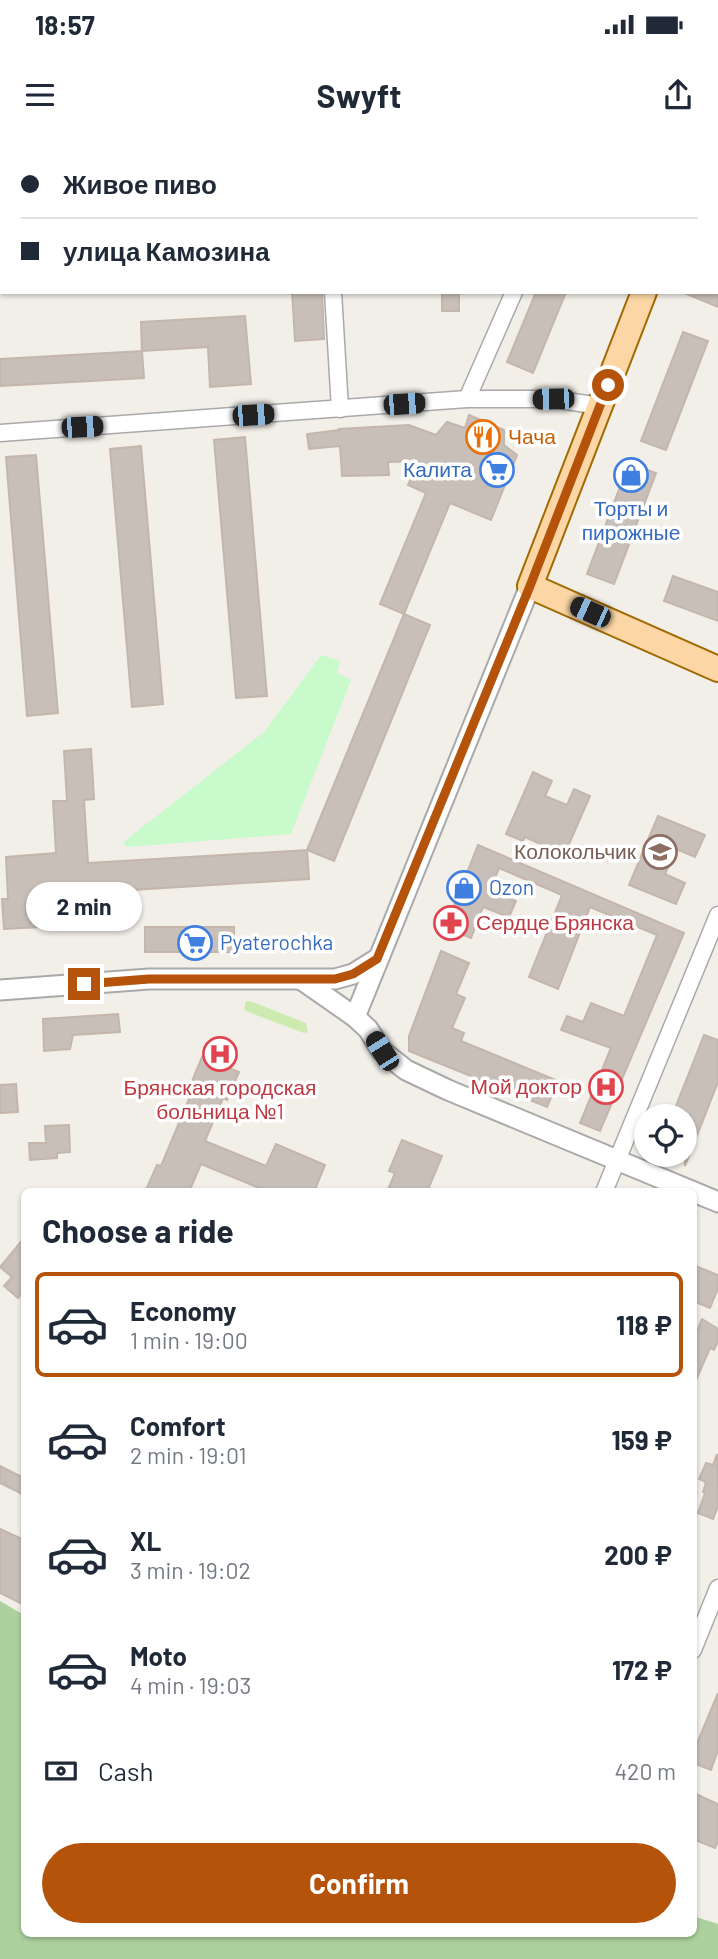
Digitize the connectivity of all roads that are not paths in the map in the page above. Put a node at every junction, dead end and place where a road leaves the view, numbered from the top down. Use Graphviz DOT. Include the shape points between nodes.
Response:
graph roads {
  1 [pos="333,294"];
  2 [pos="513,294"];
  3 [pos="643,294"];
  4 [pos="467,399"];
  5 [pos="600,406"];
  6 [pos="340,409"];
  7 [pos="0,433"];
  8 [pos="530,586"];
  9 [pos="718,669"];
  10 [pos="718,915"];
  11 [pos="377,959"];
  12 [pos="302,980"];
  13 [pos="0,990"];
  14 [pos="355,1017"];
  15 [pos="616,1159"];
  16 [pos="605,1188"];
  17 [pos="685,1188"];
  18 [pos="697,1193"];
  19 [pos="718,1202"];
  20 [pos="718,1588"];
  21 [pos="697,1640"];
  1 -- 6 [label="street"];
  2 -- 4 [label="street"];
  3 -- 5 [label="main road"];
  4 -- 5 [label="street" via="553,399"];
  4 -- 6 [label="street"];
  5 -- 8 [label="main road"];
  6 -- 7 [label="street"];
  8 -- 9 [label="main road"];
  8 -- 11 [label="street"];
  10 -- 15 [label="street"];
  11 -- 12 [label="street" via="353,974"];
  11 -- 14 [label="street"];
  12 -- 13 [label="street" via="149,979"];
  12 -- 14 [label="street"];
  14 -- 15 [label="street" via="382,1051 406,1070"];
  15 -- 16 [label="street"];
  15 -- 17 [label="street"];
  18 -- 19 [label="street"];
  20 -- 21 [label="street"];
}
